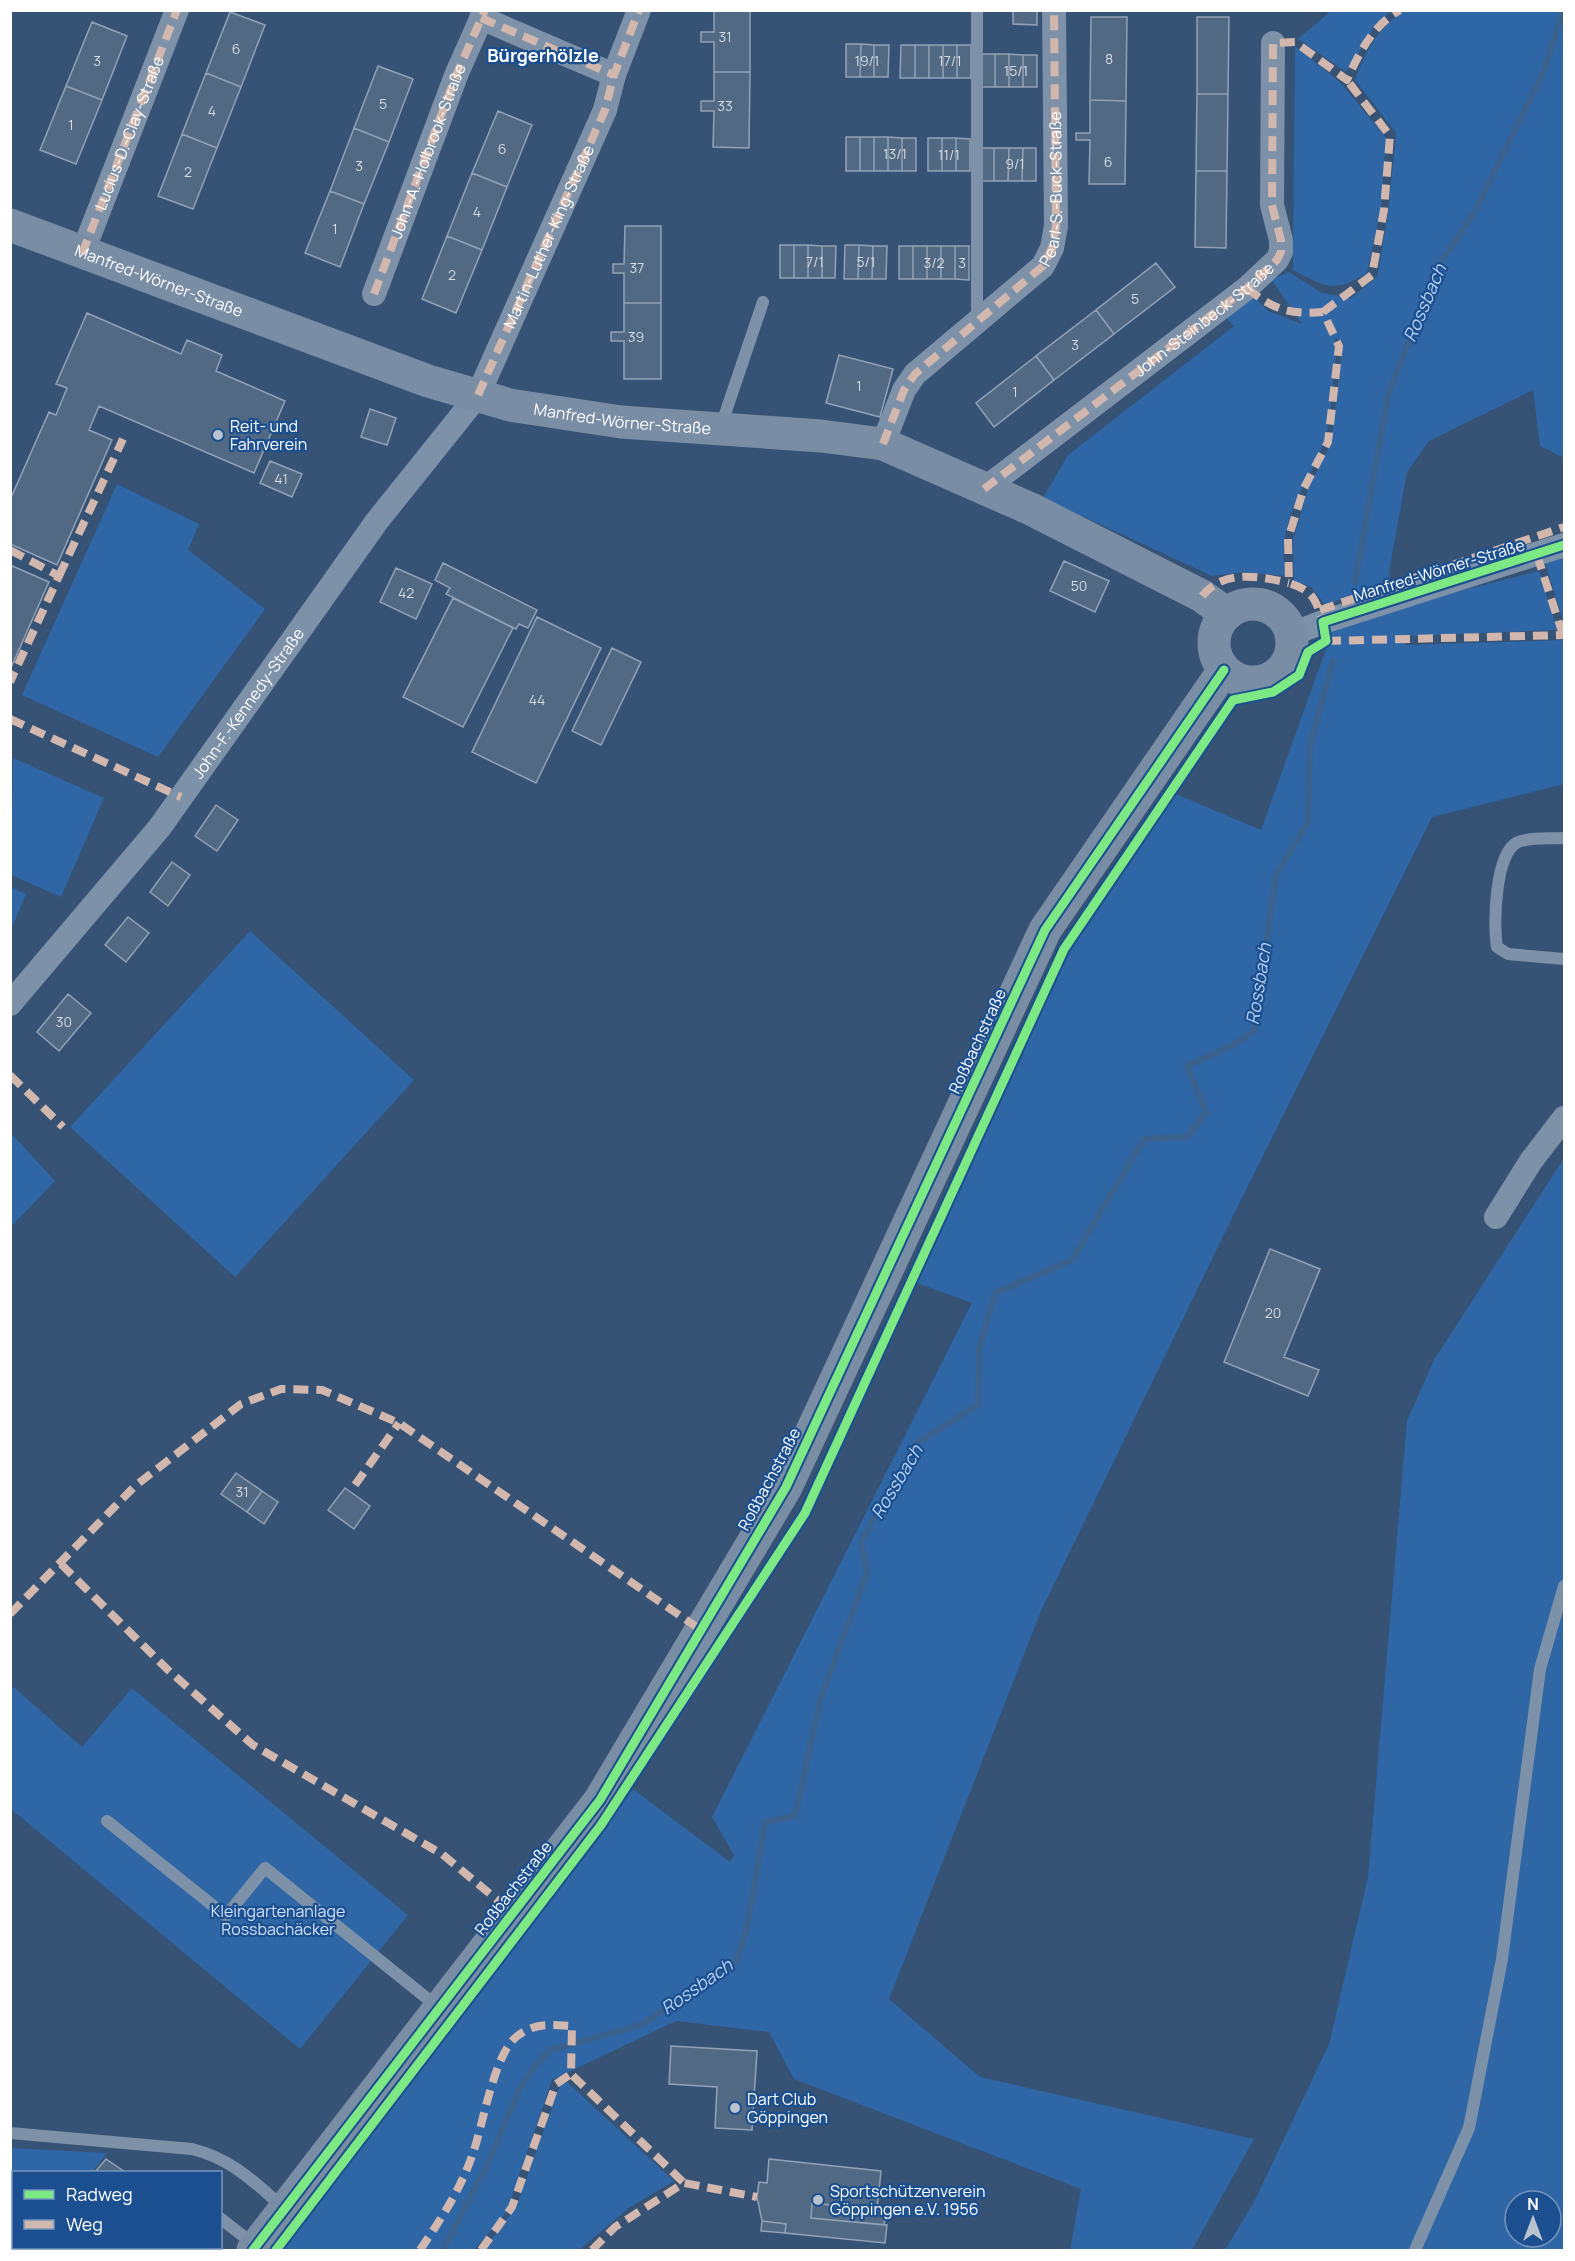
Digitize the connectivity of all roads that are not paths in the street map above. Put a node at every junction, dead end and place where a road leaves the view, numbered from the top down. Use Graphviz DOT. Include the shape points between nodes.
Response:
graph roads {
  1 [pos="177,10"];
  2 [pos="639,10"];
  3 [pos="977,10"];
  4 [pos="1054,10"];
  5 [pos="483,14"];
  6 [pos="1273,43"];
  7 [pos="614,75"];
  8 [pos="10,225"];
  9 [pos="82,254"];
  10 [pos="374,294"];
  11 [pos="763,302"];
  12 [pos="977,323"];
  13 [pos="478,395"];
  14 [pos="720,430"];
  15 [pos="883,444"];
  16 [pos="984,489"];
  17 [pos="1564,545"];
  18 [pos="1227,614"];
  19 [pos="1292,634"];
  20 [pos="1224,670"];
  21 [pos="1564,838"];
  22 [pos="1564,959"];
  23 [pos="10,1004"];
  24 [pos="1564,1118"];
  25 [pos="1496,1217"];
  26 [pos="1564,1586"];
  27 [pos="107,1821"];
  28 [pos="440,2009"];
  29 [pos="10,2133"];
  30 [pos="285,2209"];
  31 [pos="222,2220"];
  32 [pos="255,2248"];
  33 [pos="1415,2250"];
  1 -- 9 [label="street, Lucius-D.-Clay-Straße"];
  2 -- 7 [label="street, Martin-Luther-King-Straße"];
  3 -- 12 [label="lane"];
  4 -- 12 [label="street, Pearl-S.-Buck-Straße" via="1056,226 1052,248 1043,266"];
  5 -- 7 [label="street"];
  5 -- 10 [label="street, John-A.-Holbrook-Straße"];
  6 -- 16 [label="street, John-Steinbeck-Straße" via="1272,205 1281,240 1277,260 1247,288"];
  7 -- 13 [label="street, Martin-Luther-King-Straße" via="605,110 583,162"];
  8 -- 9 [label="street, Manfred-Wörner-Straße"];
  9 -- 13 [label="street, Manfred-Wörner-Straße" via="428,381"];
  11 -- 14 [label="lane"];
  12 -- 15 [label="street, Pearl-S.-Buck-Straße" via="915,374 904,390"];
  13 -- 14 [label="street, Manfred-Wörner-Straße" via="553,413"];
  13 -- 23 [label="street, John-F.-Kennedy-Straße" via="376,521 160,828"];
  14 -- 15 [label="street, Manfred-Wörner-Straße"];
  15 -- 16 [label="street, Manfred-Wörner-Straße"];
  16 -- 18 [label="street, Manfred-Wörner-Straße" via="1202,596"];
  17 -- 19 [label="street, Manfred-Wörner-Straße"];
  18 -- 19 [label="street" via="1238,606 1265,605 1282,616"];
  18 -- 20 [label="street" via="1214,635 1217,659"];
  19 -- 20 [label="street" via="1290,659 1272,678 1247,682"];
  20 -- 28 [label="street, Roßbachstraße" via="1045,930 786,1487 600,1800"];
  21 -- 22 [label="lane" via="1519,842 1508,849 1494,929 1497,947 1508,954"];
  24 -- 25 [label="street"];
  26 -- 33 [label="lane" via="1540,1669 1502,1959 1469,2128"];
  27 -- 28 [label="lane" via="226,1917 265,1868"];
  28 -- 30 [label="street, Roßbachstraße"];
  29 -- 30 [label="lane" via="192,2149 217,2156 239,2170"];
  30 -- 32 [label="street, Roßbachstraße"];
  31 -- 32 [label="lane"];
}
